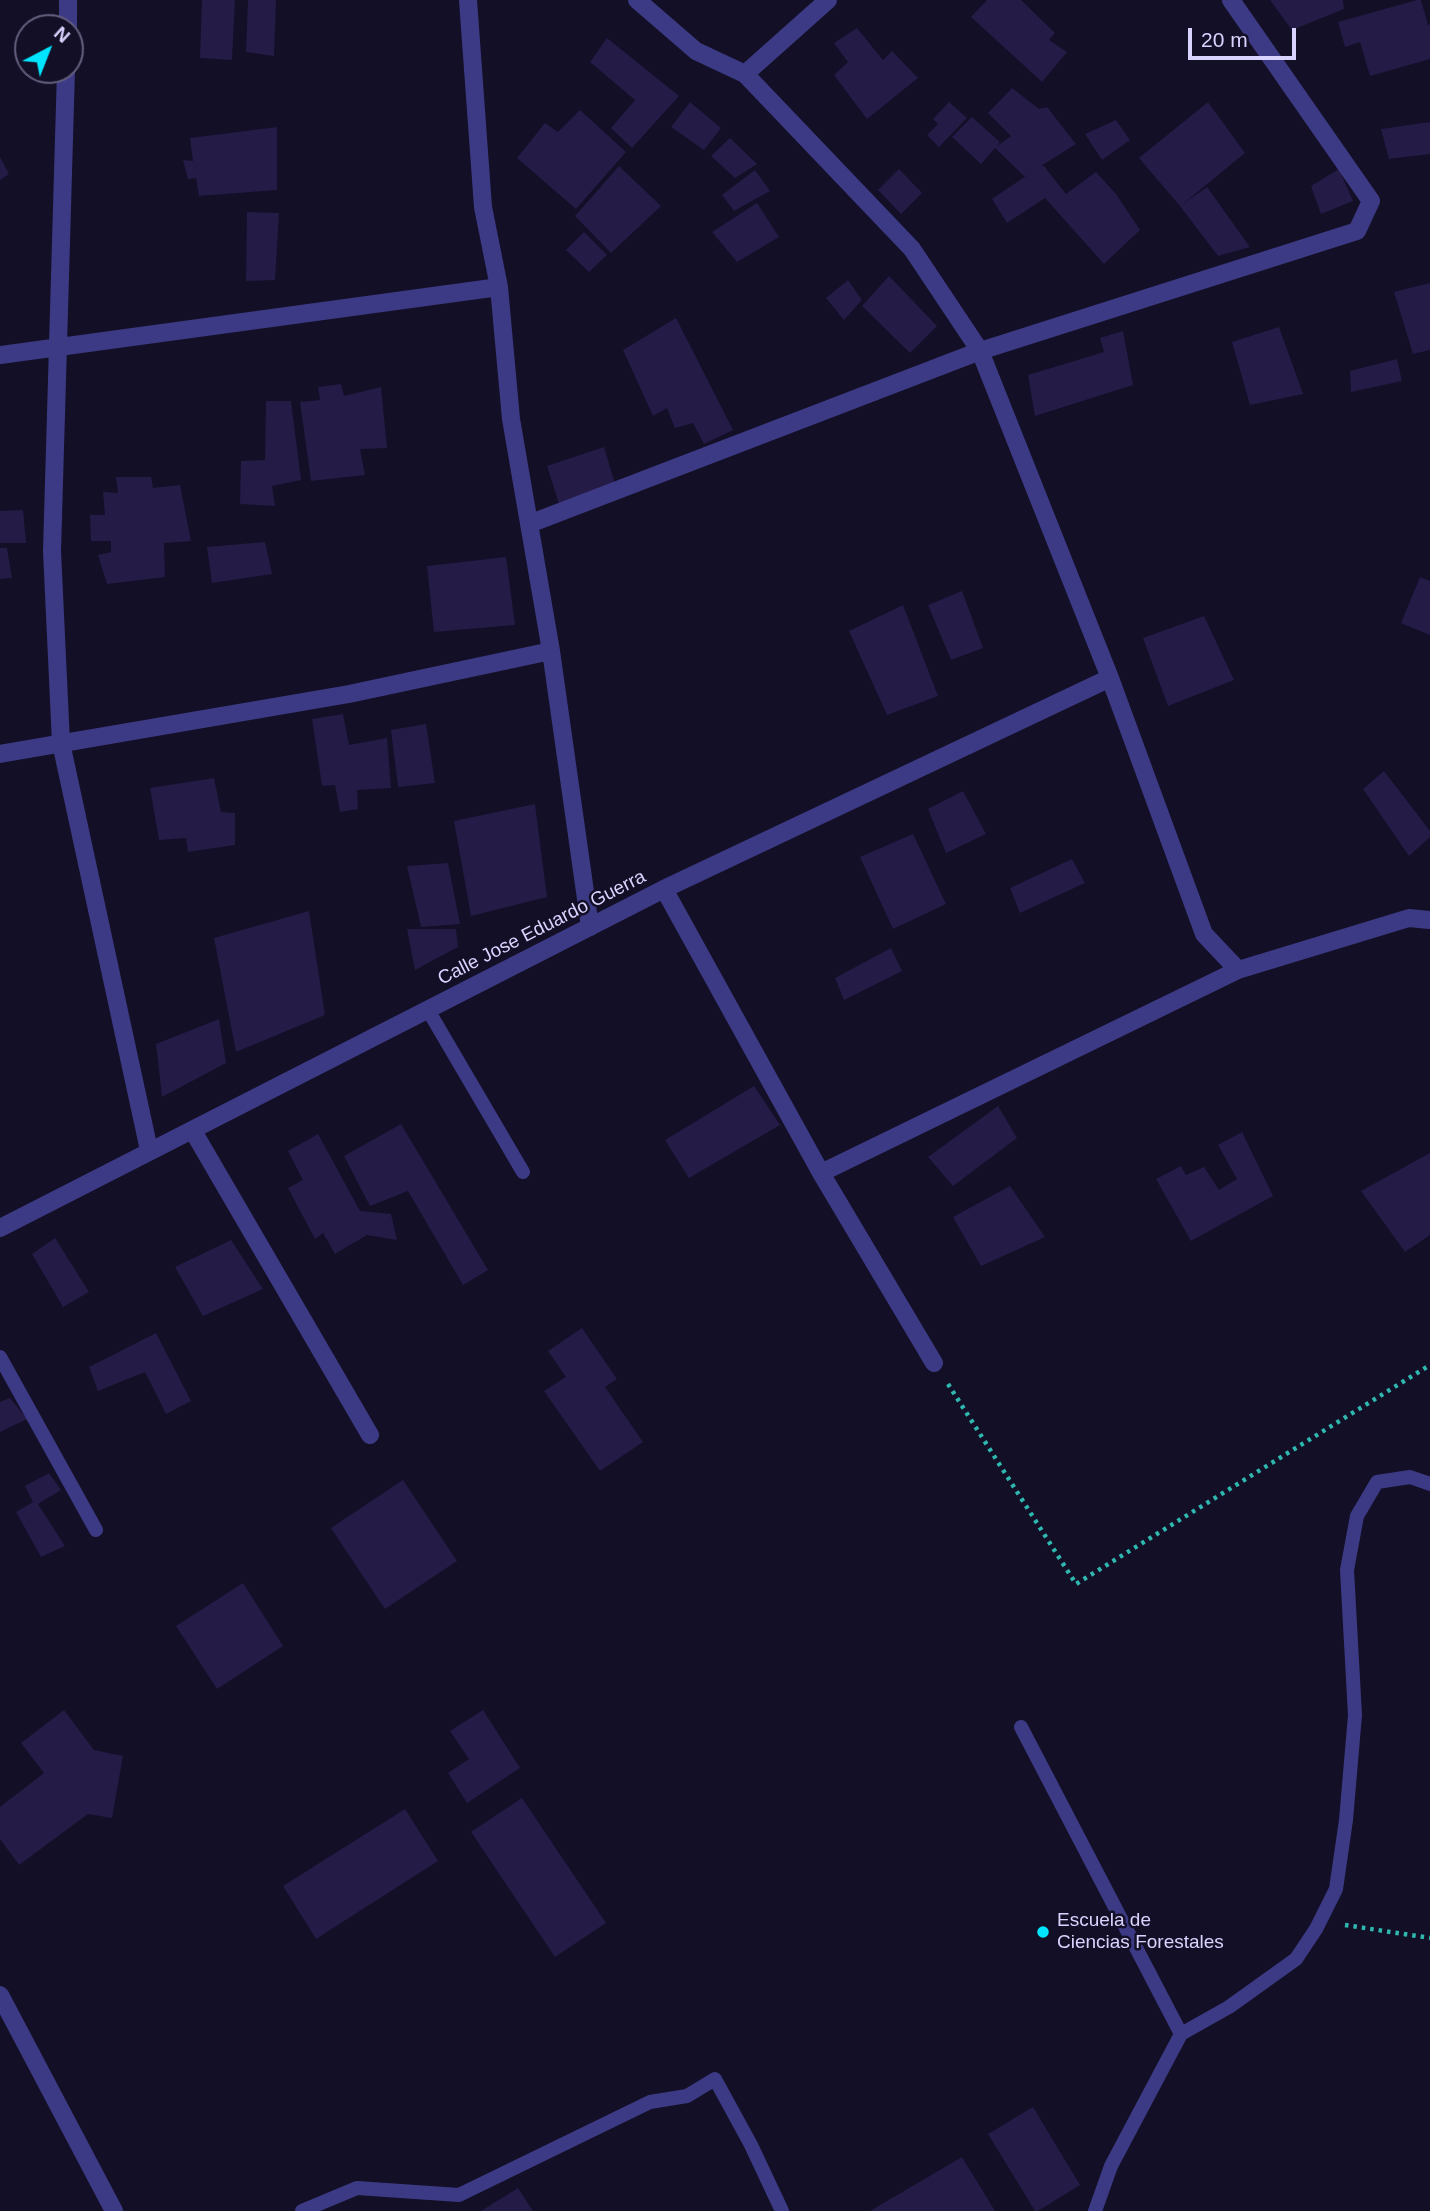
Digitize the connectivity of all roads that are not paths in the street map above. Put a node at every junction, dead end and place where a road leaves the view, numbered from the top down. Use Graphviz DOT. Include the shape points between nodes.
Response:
graph roads {
  1 [pos="468,0"];
  2 [pos="637,0"];
  3 [pos="828,0"];
  4 [pos="1231,0"];
  5 [pos="745,74"];
  6 [pos="66,84"];
  7 [pos="499,287"];
  8 [pos="58,347"];
  9 [pos="980,351"];
  10 [pos="0,355"];
  11 [pos="529,524"];
  12 [pos="551,651"];
  13 [pos="1110,678"];
  14 [pos="61,743"];
  15 [pos="0,754"];
  16 [pos="664,889"];
  17 [pos="1430,920"];
  18 [pos="590,927"];
  19 [pos="1238,970"];
  20 [pos="428,1010"];
  21 [pos="193,1131"];
  22 [pos="149,1150"];
  23 [pos="523,1172"];
  24 [pos="821,1173"];
  25 [pos="0,1228"];
  26 [pos="0,1356"];
  27 [pos="934,1363"];
  28 [pos="370,1435"];
  29 [pos="1430,1484"];
  30 [pos="96,1530"];
  31 [pos="1021,1727"];
  32 [pos="0,1995"];
  33 [pos="1181,2034"];
  34 [pos="114,2211"];
  35 [pos="302,2211"];
  36 [pos="782,2211"];
  37 [pos="1096,2211"];
  1 -- 7 [label="street" via="482,207"];
  2 -- 5 [label="street" via="696,51"];
  3 -- 5 [label="street"];
  4 -- 9 [label="street" via="1371,201 1357,231"];
  5 -- 9 [label="street" via="912,249"];
  6 -- 8 [label="street"];
  7 -- 8 [label="street"];
  7 -- 11 [label="street" via="511,419"];
  8 -- 10 [label="street"];
  8 -- 14 [label="street" via="52,551"];
  9 -- 11 [label="street"];
  9 -- 13 [label="street"];
  11 -- 12 [label="street"];
  12 -- 14 [label="street" via="349,694"];
  12 -- 18 [label="street"];
  13 -- 16 [label="street, Calle Jose Eduardo Guerra"];
  13 -- 19 [label="street" via="1204,934"];
  14 -- 15 [label="street"];
  14 -- 22 [label="street"];
  16 -- 18 [label="street, Calle Jose Eduardo Guerra"];
  16 -- 24 [label="street"];
  17 -- 19 [label="street" via="1409,918"];
  18 -- 20 [label="street, Calle Jose Eduardo Guerra"];
  19 -- 24 [label="street"];
  20 -- 21 [label="street, Calle Jose Eduardo Guerra"];
  20 -- 23 [label="lane"];
  21 -- 22 [label="street, Calle Jose Eduardo Guerra"];
  21 -- 28 [label="street"];
  22 -- 25 [label="street, Calle Jose Eduardo Guerra"];
  24 -- 27 [label="street"];
  26 -- 30 [label="lane"];
  29 -- 33 [label="lane" via="1410,1477 1377,1482 1357,1516 1347,1570 1355,1715 1336,1889 1296,1959 1229,2007"];
  31 -- 33 [label="lane"];
  32 -- 34 [label="street"];
  33 -- 37 [label="lane" via="1111,2166"];
  35 -- 36 [label="lane" via="357,2188 459,2195 650,2102 687,2096 715,2079"];
}
